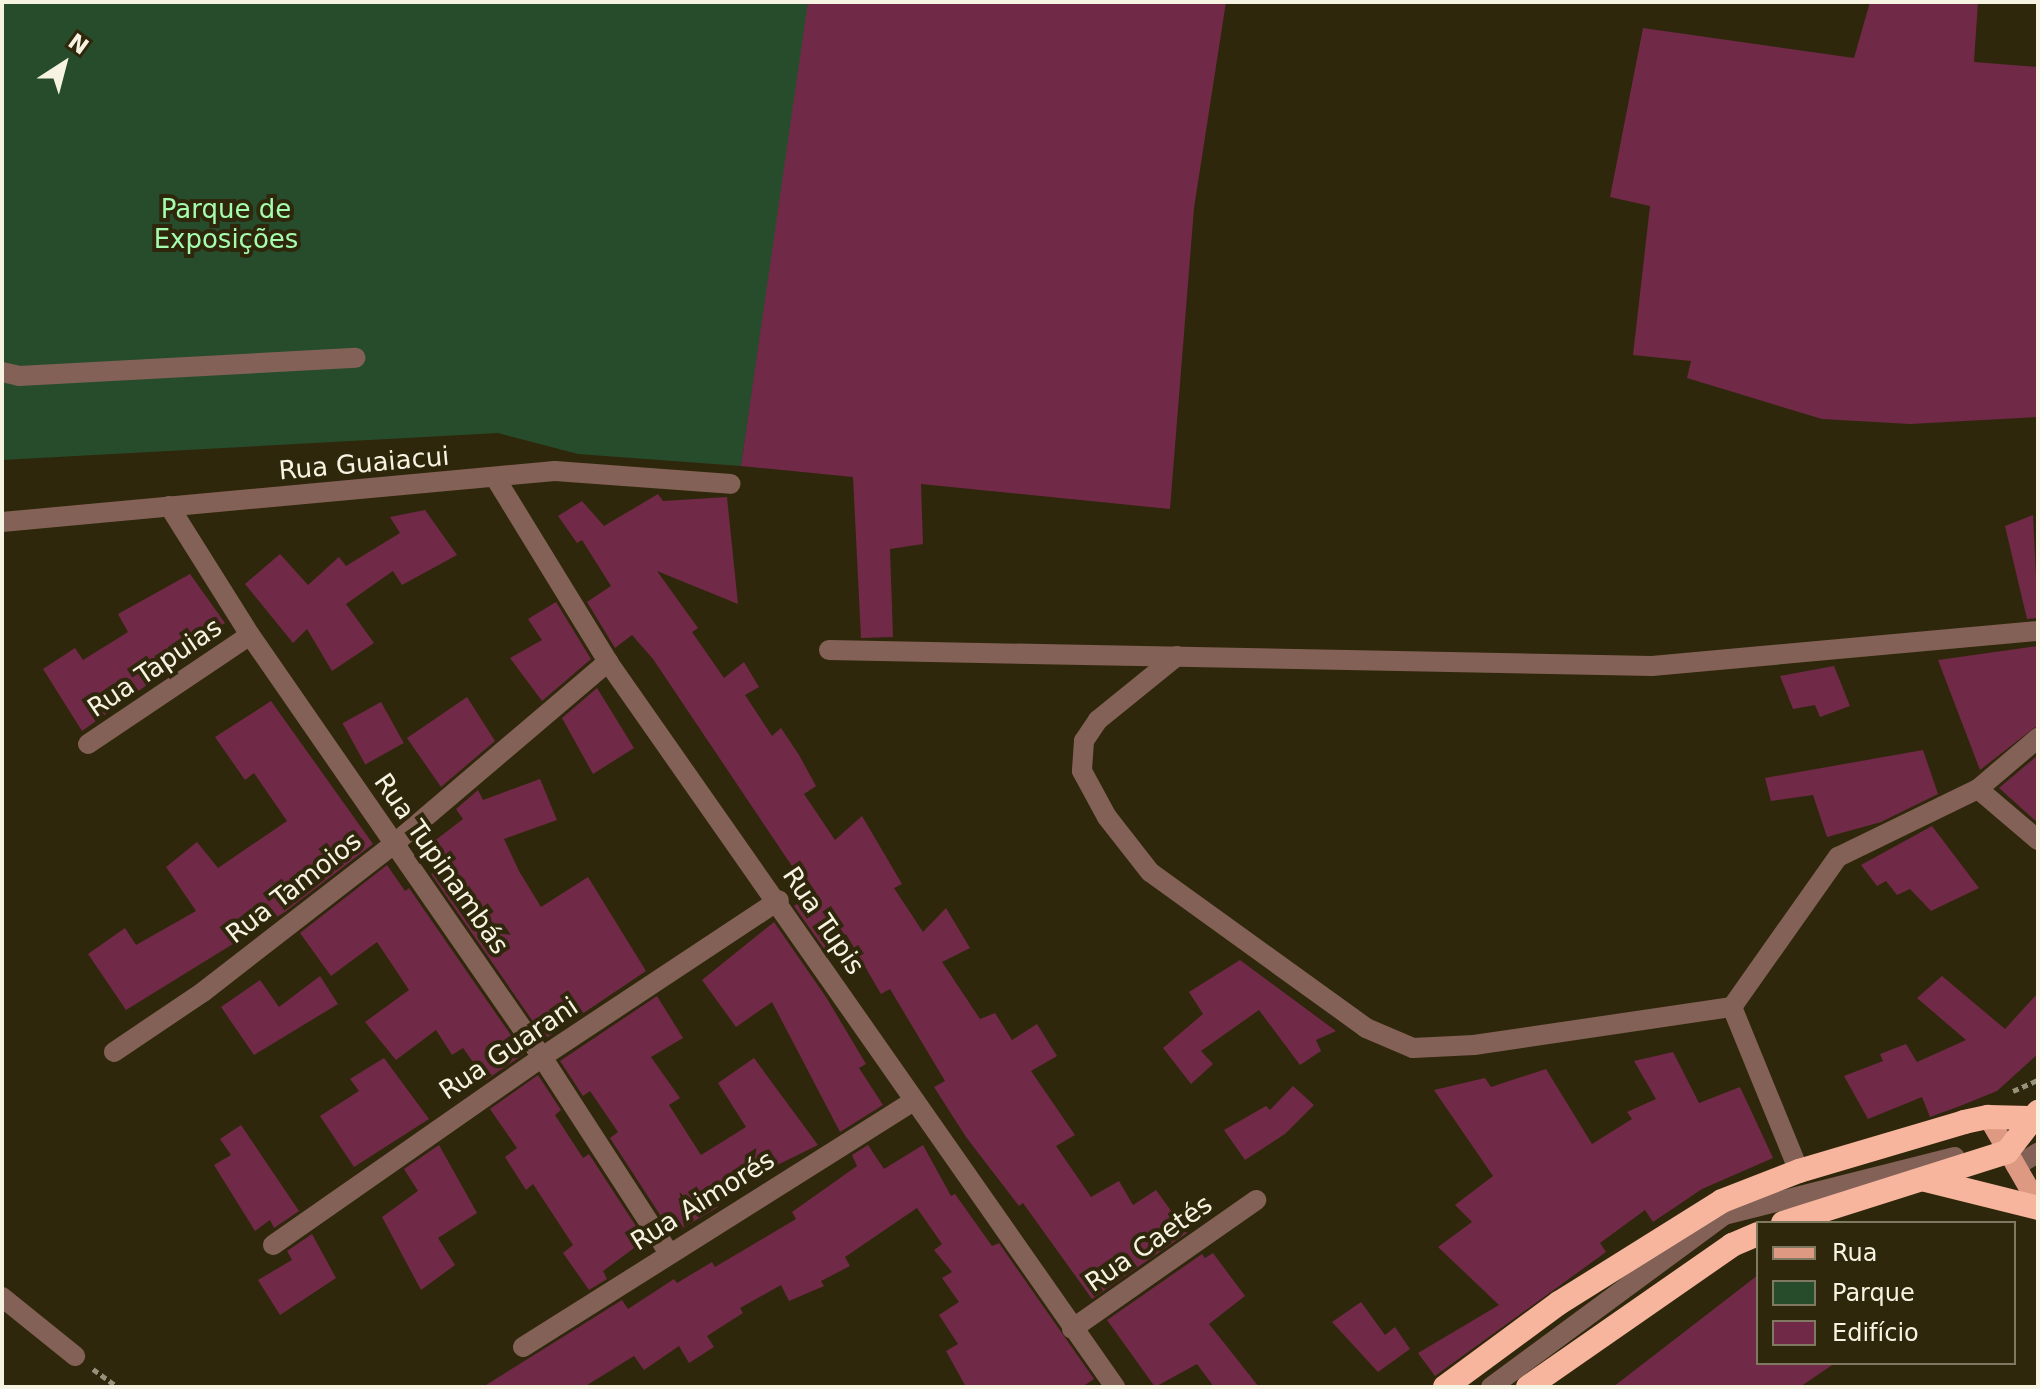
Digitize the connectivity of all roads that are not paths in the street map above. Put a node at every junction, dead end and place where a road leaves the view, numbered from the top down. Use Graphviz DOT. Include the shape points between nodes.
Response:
graph roads {
  1 [pos="356,358"];
  2 [pos="2,372"];
  3 [pos="496,479"];
  4 [pos="731,484"];
  5 [pos="169,506"];
  6 [pos="2,522"];
  7 [pos="2038,631"];
  8 [pos="250,635"];
  9 [pos="829,650"];
  10 [pos="1177,656"];
  11 [pos="608,662"];
  12 [pos="2038,738"];
  13 [pos="88,744"];
  14 [pos="1978,789"];
  15 [pos="2038,840"];
  16 [pos="395,843"];
  17 [pos="779,900"];
  18 [pos="1732,1007"];
  19 [pos="114,1052"];
  20 [pos="542,1057"];
  21 [pos="912,1102"];
  22 [pos="2034,1115"];
  23 [pos="1988,1117"];
  24 [pos="2038,1153"];
  25 [pos="1955,1157"];
  26 [pos="2011,1159"];
  27 [pos="1799,1171"];
  28 [pos="1924,1179"];
  29 [pos="1256,1200"];
  30 [pos="2038,1206"];
  31 [pos="1789,1221"];
  32 [pos="1756,1235"];
  33 [pos="273,1245"];
  34 [pos="668,1252"];
  35 [pos="2,1297"];
  36 [pos="1072,1329"];
  37 [pos="523,1347"];
  38 [pos="75,1356"];
  39 [pos="1115,1387"];
  40 [pos="1445,1387"];
  41 [pos="1491,1387"];
  42 [pos="1528,1387"];
  1 -- 2 [label="street" via="19,376"];
  3 -- 4 [label="street, Rua Guaiacui" via="555,471"];
  3 -- 5 [label="street, Rua Guaiacui"];
  3 -- 11 [label="street, Rua Tupis"];
  5 -- 6 [label="street, Rua Guaiacui"];
  5 -- 8 [label="street, Rua Tupinambás"];
  7 -- 10 [label="street" via="1652,666"];
  8 -- 13 [label="street, Rua Tapuias"];
  8 -- 16 [label="street, Rua Tupinambás"];
  9 -- 10 [label="street"];
  10 -- 18 [label="street" via="1098,720 1084,741 1082,771 1107,817 1150,872 1366,1028 1413,1048 1474,1045"];
  11 -- 16 [label="street, Rua Tamoios"];
  11 -- 17 [label="street, Rua Tupis"];
  12 -- 14 [label="street"];
  14 -- 15 [label="street"];
  14 -- 18 [label="street" via="1838,857"];
  16 -- 19 [label="street, Rua Tamoios" via="203,992"];
  16 -- 20 [label="street, Rua Tupinambás"];
  17 -- 20 [label="street, Rua Guarani"];
  17 -- 21 [label="street, Rua Tupis"];
  18 -- 27 [label="street"];
  20 -- 33 [label="street, Rua Guarani"];
  20 -- 34 [label="street, Rua Tupinambás"];
  21 -- 34 [label="street, Rua Aimorés"];
  21 -- 36 [label="street, Rua Tupis"];
  22 -- 23 [label="highway"];
  22 -- 26 [label="highway"];
  23 -- 26 [label="main road"];
  23 -- 27 [label="highway"];
  24 -- 26 [label="street"];
  25 -- 41 [label="street" via="1724,1215"];
  26 -- 28 [label="highway"];
  26 -- 30 [label="main road"];
  27 -- 40 [label="highway" via="1674,1226"];
  28 -- 30 [label="highway"];
  28 -- 31 [label="highway"];
  29 -- 36 [label="street, Rua Caetés"];
  32 -- 42 [label="highway" via="1732,1245"];
  34 -- 37 [label="street, Rua Aimorés"];
  35 -- 38 [label="street"];
  36 -- 39 [label="street, Rua Tupis"];
}
